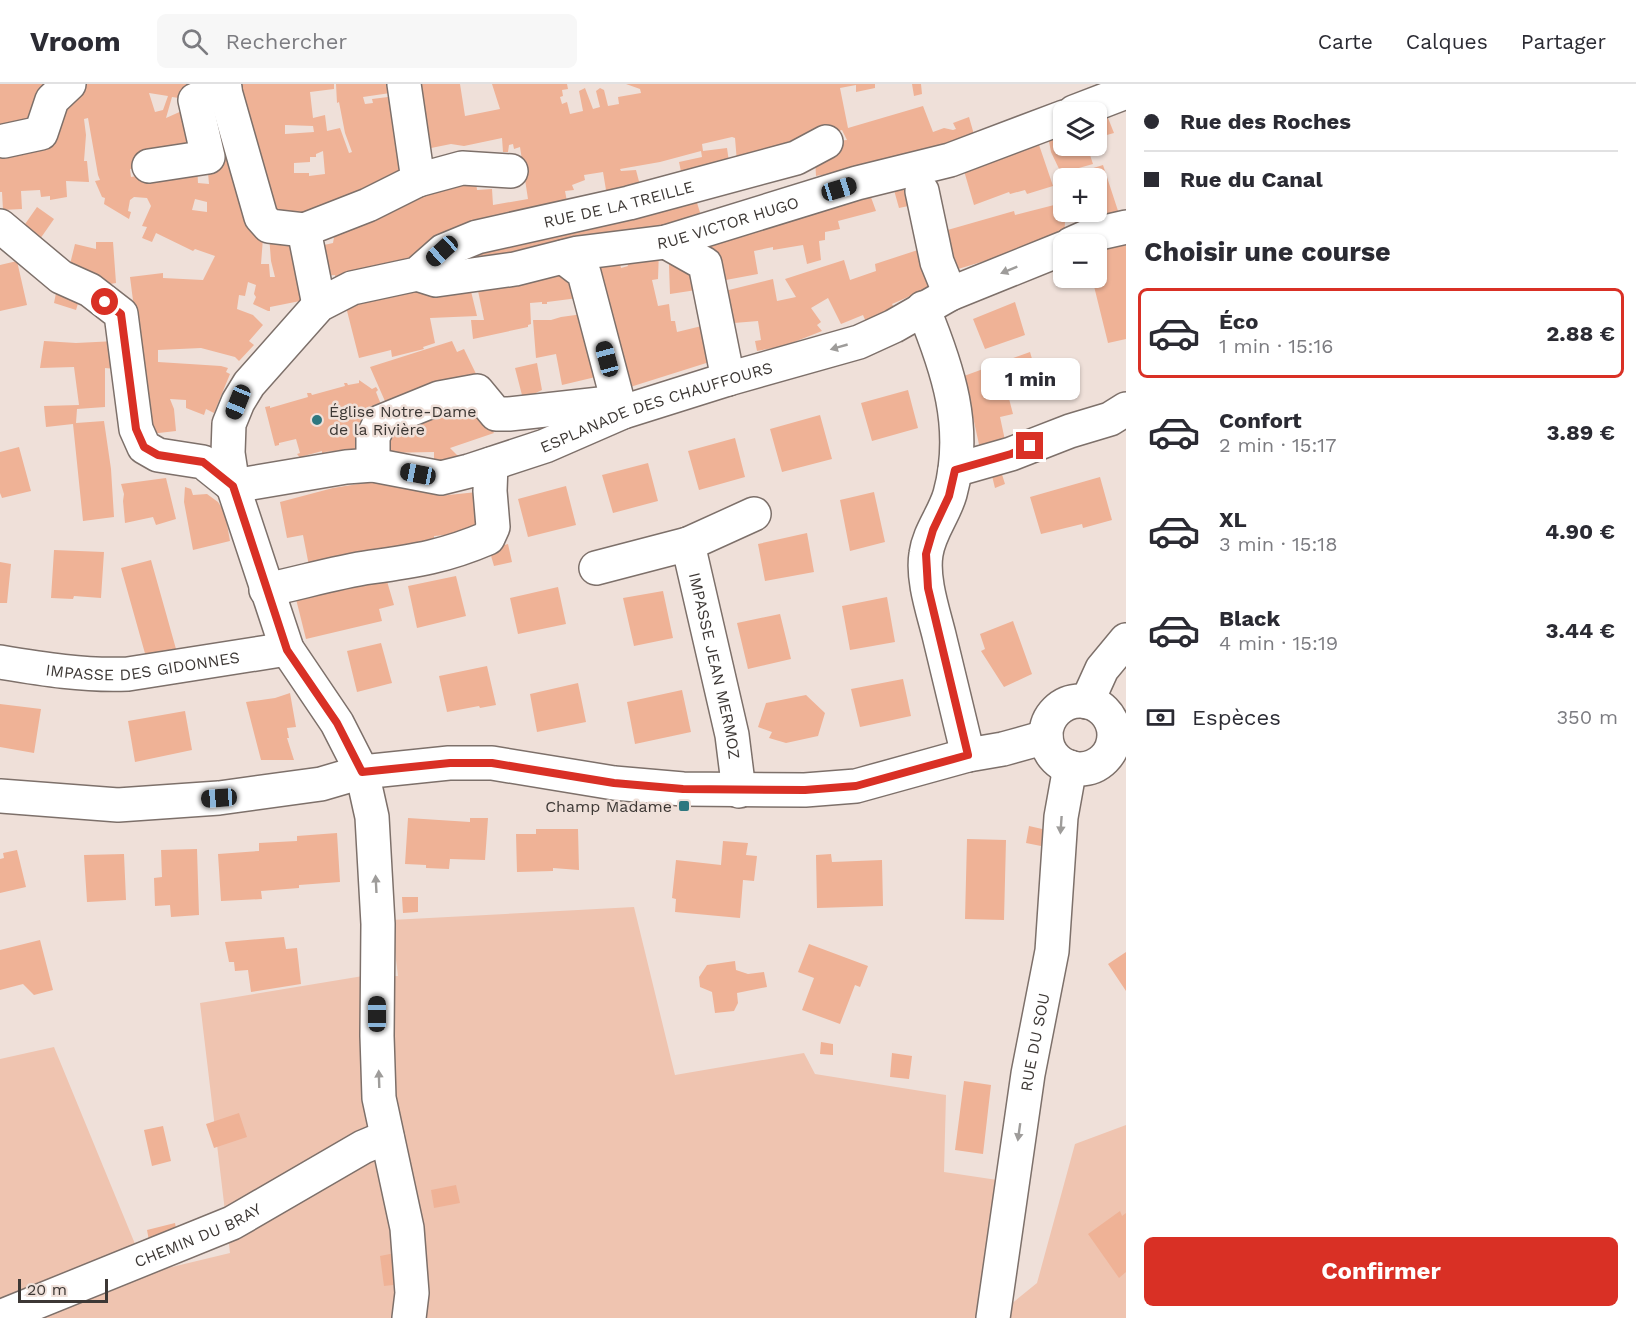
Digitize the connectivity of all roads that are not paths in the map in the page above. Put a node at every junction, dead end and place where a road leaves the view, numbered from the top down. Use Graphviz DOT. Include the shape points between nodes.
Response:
graph roads {
  1 [pos="69,84"];
  2 [pos="404,84"];
  3 [pos="224,86"];
  4 [pos="1126,92"];
  5 [pos="1100,102"];
  6 [pos="1053,121"];
  7 [pos="3,141"];
  8 [pos="826,142"];
  9 [pos="149,166"];
  10 [pos="511,171"];
  11 [pos="418,180"];
  12 [pos="922,192"];
  13 [pos="0,226"];
  14 [pos="1126,227"];
  15 [pos="304,230"];
  16 [pos="1095,234"];
  17 [pos="666,242"];
  18 [pos="1053,253"];
  19 [pos="563,257"];
  20 [pos="417,274"];
  21 [pos="936,301"];
  22 [pos="319,305"];
  23 [pos="728,379"];
  24 [pos="621,407"];
  25 [pos="1126,409"];
  26 [pos="491,464"];
  27 [pos="373,465"];
  28 [pos="955,470"];
  29 [pos="233,486"];
  30 [pos="754,514"];
  31 [pos="688,544"];
  32 [pos="596,568"];
  33 [pos="266,590"];
  34 [pos="1126,640"];
  35 [pos="287,650"];
  36 [pos="0,662"];
  37 [pos="1087,702"];
  38 [pos="1046,737"];
  39 [pos="968,755"];
  40 [pos="1115,759"];
  41 [pos="1070,767"];
  42 [pos="362,772"];
  43 [pos="739,791"];
  44 [pos="0,796"];
  45 [pos="387,1137"];
  46 [pos="0,1317"];
  47 [pos="409,1318"];
  48 [pos="993,1318"];
  1 -- 7 [label="street" via="52,100 41,134"];
  2 -- 11 [label="street"];
  3 -- 9 [label="street" via="195,100 208,157"];
  3 -- 15 [label="street" via="261,217 269,226"];
  4 -- 5 [label="street"];
  6 -- 17 [label="street, RUE VICTOR HUGO" via="950,160 857,183"];
  8 -- 20 [label="street, RUE DE LA TREILLE" via="796,158 629,203 477,237 442,251"];
  10 -- 11 [label="street" via="462,168"];
  11 -- 15 [label="street"];
  12 -- 21 [label="street" via="937,262"];
  13 -- 29 [label="street" via="61,277 90,290 121,314 136,429 144,447 158,455 203,462"];
  14 -- 16 [label="street"];
  15 -- 22 [label="street"];
  17 -- 19 [label="street, RUE VICTOR HUGO"];
  17 -- 23 [label="street" via="705,264"];
  18 -- 21 [label="street, ESPLANADE DES CHAUFFOURS, one-way"];
  19 -- 20 [label="street, RUE VICTOR HUGO" via="515,269 436,280"];
  19 -- 24 [label="street" via="584,273"];
  20 -- 22 [label="street" via="352,288"];
  21 -- 23 [label="street, ESPLANADE DES CHAUFFOURS, one-way" via="859,342"];
  21 -- 28 [label="street" via="955,405"];
  22 -- 29 [label="street" via="249,384 238,402 229,424"];
  23 -- 24 [label="street, ESPLANADE DES CHAUFFOURS"];
  24 -- 26 [label="street, ESPLANADE DES CHAUFFOURS" via="545,446"];
  24 -- 27 [label="street" via="496,414 477,391 439,398 380,422 374,437"];
  25 -- 28 [label="street" via="1110,419"];
  26 -- 27 [label="street, ESPLANADE DES CHAUFFOURS" via="441,478"];
  26 -- 33 [label="street" via="493,527 488,538 432,559"];
  27 -- 29 [label="street, ESPLANADE DES CHAUFFOURS"];
  28 -- 39 [label="street" via="926,554 928,588"];
  29 -- 33 [label="street"];
  30 -- 31 [label="street"];
  31 -- 32 [label="street"];
  31 -- 43 [label="street, IMPASSE JEAN MERMOZ" via="732,735"];
  33 -- 35 [label="street"];
  34 -- 37 [label="street" via="1102,669"];
  35 -- 36 [label="street, IMPASSE DES GIDONNES" via="105,675"];
  35 -- 42 [label="street" via="337,723"];
  37 -- 38 [label="street" via="1066,704 1058,710 1051,717"];
  37 -- 40 [label="street" via="1097,705 1110,720"];
  38 -- 39 [label="street"];
  38 -- 41 [label="street" via="1053,756"];
  39 -- 43 [label="street" via="856,786"];
  40 -- 41 [label="street" via="1088,768"];
  41 -- 48 [label="street, RUE DU SOU, one-way" via="1061,817 1053,951 1028,1074"];
  42 -- 43 [label="street" via="492,763 614,783"];
  42 -- 44 [label="street" via="275,791 118,805"];
  45 -- 42 [label="street, one-way" via="378,1078 374,845"];
  45 -- 46 [label="street, CHEMIN DU BRAY" via="232,1223"];
  45 -- 47 [label="street" via="407,1228 412,1293"];
}
